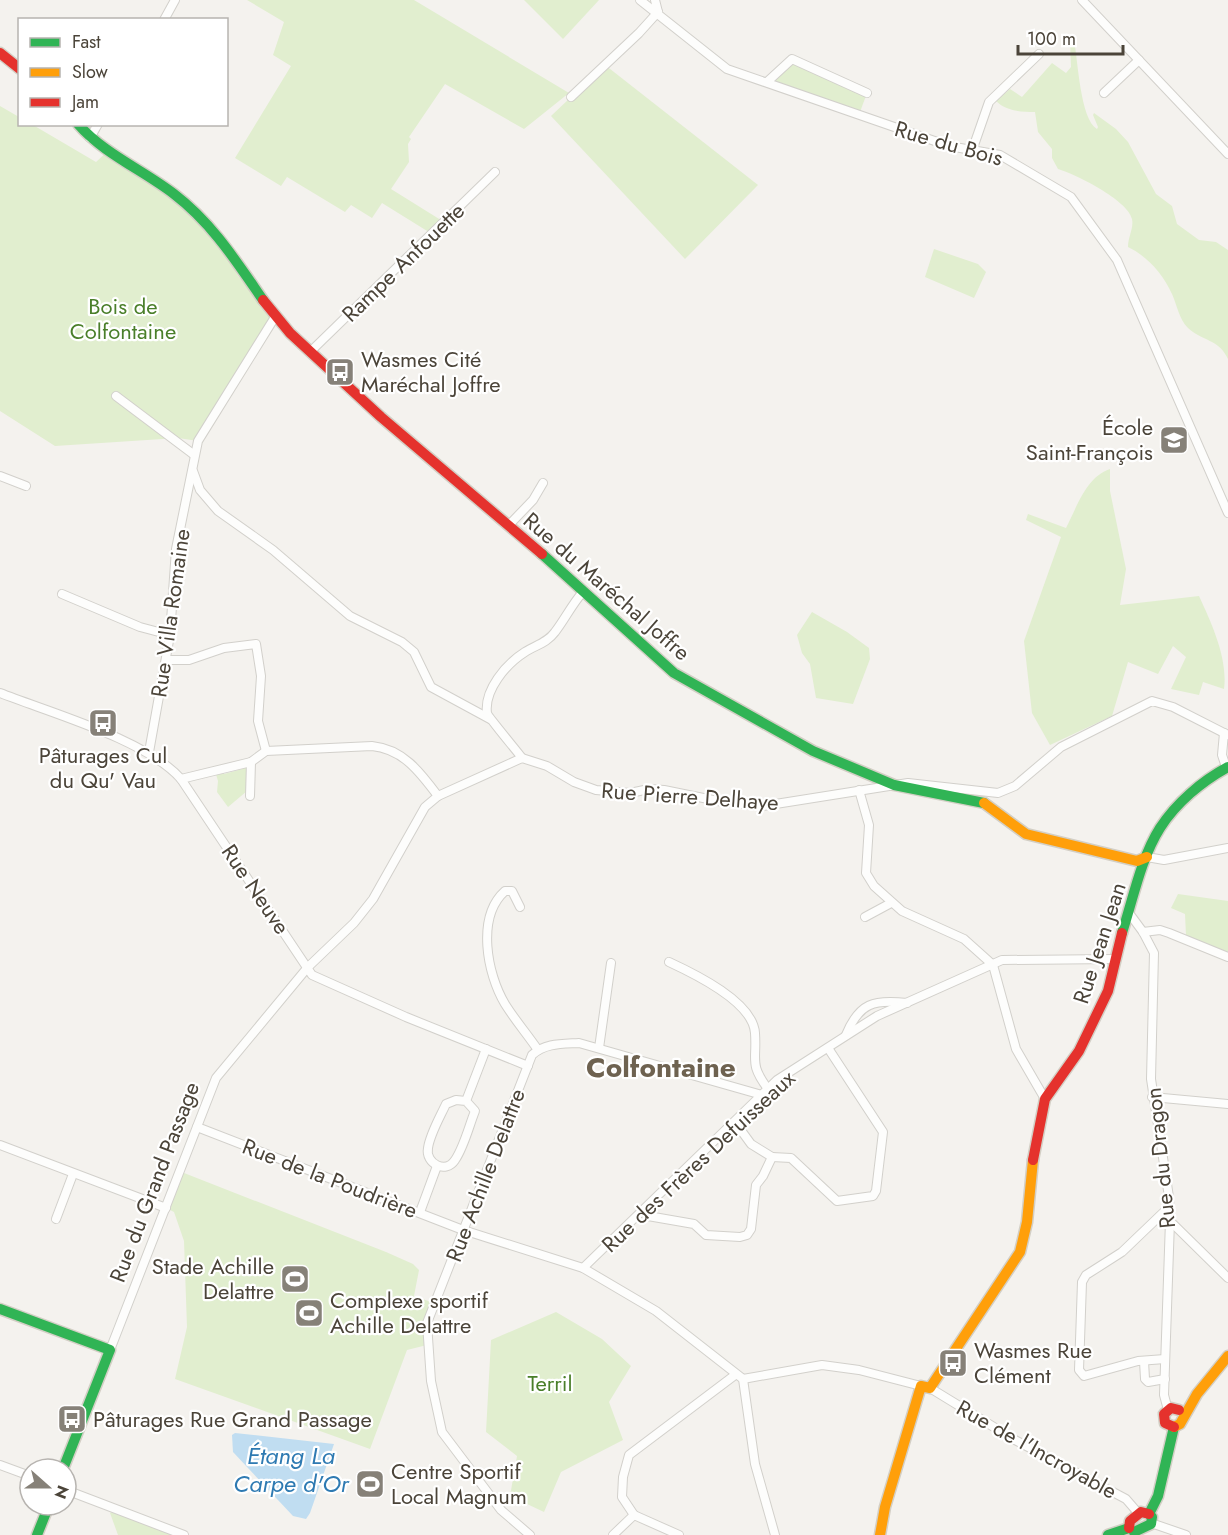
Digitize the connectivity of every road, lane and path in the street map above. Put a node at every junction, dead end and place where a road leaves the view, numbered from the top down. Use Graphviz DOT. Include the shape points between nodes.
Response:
graph roads {
  1 [pos="175,0"];
  2 [pos="640,0"];
  3 [pos="655,0"];
  4 [pos="1082,0"];
  5 [pos="658,12"];
  6 [pos="165,18"];
  7 [pos="0,53"];
  8 [pos="1039,54"];
  9 [pos="1139,60"];
  10 [pos="18,67"];
  11 [pos="767,82"];
  12 [pos="867,93"];
  13 [pos="1104,93"];
  14 [pos="571,97"];
  15 [pos="80,126"];
  16 [pos="97,126"];
  17 [pos="90,138"];
  18 [pos="973,148"];
  19 [pos="1228,154"];
  20 [pos="495,172"];
  21 [pos="275,317"];
  22 [pos="310,352"];
  23 [pos="116,396"];
  24 [pos="194,454"];
  25 [pos="191,463"];
  26 [pos="0,476"];
  27 [pos="543,483"];
  28 [pos="26,486"];
  29 [pos="1228,513"];
  30 [pos="509,525"];
  31 [pos="63,594"];
  32 [pos="582,594"];
  33 [pos="170,635"];
  34 [pos="167,660"];
  35 [pos="0,693"];
  36 [pos="490,719"];
  37 [pos="1226,734"];
  38 [pos="266,751"];
  39 [pos="149,752"];
  40 [pos="522,758"];
  41 [pos="251,762"];
  42 [pos="1227,767"];
  43 [pos="182,779"];
  44 [pos="894,785"];
  45 [pos="859,790"];
  46 [pos="250,796"];
  47 [pos="438,796"];
  48 [pos="1228,848"];
  49 [pos="1147,857"];
  50 [pos="891,903"];
  51 [pos="519,907"];
  52 [pos="1129,913"];
  53 [pos="865,918"];
  54 [pos="1143,932"];
  55 [pos="1228,957"];
  56 [pos="1115,959"];
  57 [pos="669,962"];
  58 [pos="611,963"];
  59 [pos="993,965"];
  60 [pos="308,967"];
  61 [pos="908,1003"];
  62 [pos="846,1036"];
  63 [pos="599,1048"];
  64 [pos="828,1048"];
  65 [pos="486,1049"];
  66 [pos="538,1050"];
  67 [pos="528,1066"];
  68 [pos="765,1092"];
  69 [pos="1152,1097"];
  70 [pos="1044,1099"];
  71 [pos="466,1101"];
  72 [pos="1228,1104"];
  73 [pos="735,1122"];
  74 [pos="197,1127"];
  75 [pos="1,1149"];
  76 [pos="772,1157"];
  77 [pos="437,1167"];
  78 [pos="73,1174"];
  79 [pos="166,1208"];
  80 [pos="1169,1208"];
  81 [pos="645,1211"];
  82 [pos="420,1212"];
  83 [pos="56,1219"];
  84 [pos="1170,1221"];
  85 [pos="463,1230"];
  86 [pos="583,1268"];
  87 [pos="1228,1278"];
  88 [pos="0,1308"];
  89 [pos="110,1350"];
  90 [pos="1228,1356"];
  91 [pos="1165,1359"];
  92 [pos="1144,1361"];
  93 [pos="739,1377"];
  94 [pos="1165,1379"];
  95 [pos="926,1387"];
  96 [pos="1177,1413"];
  97 [pos="1174,1427"];
  98 [pos="68,1457"];
  99 [pos="0,1465"];
  100 [pos="18,1472"];
  101 [pos="78,1495"];
  102 [pos="634,1515"];
  103 [pos="44,1517"];
  104 [pos="1146,1517"];
  105 [pos="1132,1531"];
  106 [pos="36,1535"];
  107 [pos="184,1535"];
  108 [pos="530,1535"];
  109 [pos="614,1535"];
  110 [pos="678,1535"];
  111 [pos="775,1535"];
  112 [pos="880,1535"];
  113 [pos="1108,1535"];
  114 [pos="1186,1535"];
  1 -- 6 [label="street"];
  2 -- 5 [label="street, Rue du Bois"];
  3 -- 5 [label="street"];
  4 -- 9 [label="street"];
  5 -- 11 [label="street, Rue du Bois" via="719,65"];
  5 -- 14 [label="street"];
  7 -- 10 [label="street"];
  8 -- 18 [label="street" via="989,102"];
  9 -- 13 [label="street"];
  9 -- 19 [label="street"];
  11 -- 12 [label="street" via="792,58"];
  11 -- 18 [label="street, Rue du Bois" via="942,143"];
  15 -- 17 [label="street, Rue du Maréchal Joffre"];
  16 -- 17 [label="street"];
  17 -- 21 [label="street, Rue du Maréchal Joffre" via="174,194 204,220"];
  18 -- 29 [label="street, Rue du Bois" via="1007,158 1055,186 1082,208 1106,241"];
  20 -- 22 [label="street, Rampe Anfouette"];
  21 -- 22 [label="street, Rue du Maréchal Joffre"];
  21 -- 24 [label="street, Rue Villa Romaine" via="198,441"];
  22 -- 30 [label="street, Rue du Maréchal Joffre"];
  23 -- 24 [label="street"];
  24 -- 25 [label="street, Rue Villa Romaine"];
  25 -- 33 [label="street, Rue Villa Romaine" via="176,549"];
  25 -- 36 [label="street" via="200,490 218,511 273,550 350,616 402,642 414,652 431,687"];
  26 -- 28 [label="street"];
  27 -- 30 [label="street"];
  30 -- 32 [label="street, Rue du Maréchal Joffre"];
  31 -- 33 [label="street" via="140,627"];
  32 -- 36 [label="street" via="543,644 526,651 499,676 491,693 487,713"];
  32 -- 44 [label="street, Rue du Maréchal Joffre" via="674,674 813,751"];
  33 -- 34 [label="street, Rue Villa Romaine"];
  34 -- 38 [label="street" via="189,660 224,648 256,644 261,676 258,721"];
  34 -- 39 [label="street, Rue Villa Romaine"];
  35 -- 39 [label="street, Rue Neuve"];
  36 -- 40 [label="street"];
  37 -- 42 [label="street" via="1222,755"];
  37 -- 44 [label="street, Rue Pierre Delhaye" via="1152,701 1061,747 1015,786 998,793 933,784"];
  38 -- 41 [label="street"];
  38 -- 47 [label="street" via="354,745 389,748 418,770"];
  39 -- 43 [label="street, Rue Neuve"];
  40 -- 45 [label="street, Rue Pierre Delhaye" via="547,766 574,782 613,793 664,790 763,806"];
  40 -- 47 [label="street"];
  41 -- 43 [label="street"];
  41 -- 46 [label="street"];
  42 -- 49 [label="street, Rue Jean Jean" via="1204,780 1177,808 1160,828"];
  43 -- 60 [label="street, Rue Neuve"];
  44 -- 45 [label="street, Rue Pierre Delhaye"];
  44 -- 49 [label="street, Rue du Maréchal Joffre" via="986,803 1026,834 1137,861"];
  45 -- 50 [label="street" via="869,825 866,873"];
  47 -- 60 [label="street, Rue du Grand Passage" via="425,807 373,899"];
  48 -- 49 [label="street, Rue du Maréchal Joffre" via="1164,860"];
  49 -- 52 [label="street, Rue Jean Jean"];
  50 -- 53 [label="street"];
  50 -- 59 [label="street" via="964,939"];
  51 -- 66 [label="street" via="512,891 499,897 489,917 488,954 504,1002"];
  52 -- 54 [label="street, Rue du Dragon"];
  52 -- 56 [label="street, Rue Jean Jean"];
  54 -- 55 [label="street" via="1160,930"];
  54 -- 69 [label="street, Rue du Dragon" via="1154,953"];
  56 -- 59 [label="street, Rue des Frères Defuisseaux" via="1002,960"];
  56 -- 70 [label="street, Rue Jean Jean" via="1108,991 1094,1023"];
  57 -- 68 [label="street" via="721,991 748,1013 755,1031 753,1064"];
  58 -- 63 [label="street"];
  59 -- 61 [label="street, Rue des Frères Defuisseaux"];
  59 -- 70 [label="street" via="1016,1049"];
  60 -- 65 [label="street, Rue Neuve" via="312,975"];
  60 -- 74 [label="street, Rue du Grand Passage" via="216,1078"];
  61 -- 62 [label="street, Rue des Frères Defuisseaux" via="877,1016"];
  61 -- 62 [label="street, Rue des Frères Defuisseaux" via="878,1001 861,1009"];
  62 -- 64 [label="street, Rue des Frères Defuisseaux"];
  63 -- 66 [label="street" via="579,1043"];
  63 -- 68 [label="street"];
  64 -- 68 [label="street, Rue des Frères Defuisseaux"];
  64 -- 76 [label="street" via="883,1132 876,1191 873,1196 837,1200 791,1158"];
  65 -- 67 [label="street, Rue Neuve"];
  65 -- 71 [label="street"];
  66 -- 67 [label="street, Rue Achille Delattre"];
  67 -- 85 [label="street, Rue Achille Delattre"];
  68 -- 73 [label="street, Rue des Frères Defuisseaux"];
  69 -- 72 [label="street"];
  69 -- 80 [label="street, Rue du Dragon"];
  70 -- 95 [label="street" via="1034,1148 1028,1222 1020,1252"];
  71 -- 77 [label="street" via="475,1111 455,1161"];
  71 -- 77 [label="street" via="446,1104 427,1149"];
  73 -- 76 [label="street" via="751,1144"];
  73 -- 81 [label="street, Rue des Frères Defuisseaux"];
  74 -- 79 [label="street, Rue du Grand Passage"];
  74 -- 82 [label="street, Rue de la Poudrière"];
  75 -- 78 [label="street"];
  76 -- 81 [label="street" via="756,1185 751,1229 740,1238 706,1235 694,1224 648,1216"];
  77 -- 82 [label="street"];
  78 -- 79 [label="street"];
  78 -- 83 [label="street"];
  79 -- 89 [label="street, Rue du Grand Passage"];
  80 -- 84 [label="street, Rue du Dragon"];
  80 -- 92 [label="street" via="1122,1252 1086,1275 1082,1282 1079,1370 1084,1376"];
  81 -- 86 [label="street, Rue des Frères Defuisseaux"];
  82 -- 85 [label="street, Rue de la Poudrière"];
  84 -- 87 [label="street"];
  84 -- 91 [label="street, Rue du Dragon"];
  85 -- 86 [label="street, Rue de la Poudrière"];
  85 -- 108 [label="street, Rue Achille Delattre" via="427,1323 431,1381 442,1432 501,1510"];
  86 -- 93 [label="street, Rue de la Poudrière" via="656,1311"];
  88 -- 89 [label="street"];
  89 -- 98 [label="street, Rue du Grand Passage"];
  90 -- 96 [label="street" via="1192,1401"];
  91 -- 92 [label="street"];
  91 -- 94 [label="street, Rue du Dragon"];
  92 -- 94 [label="street" via="1148,1382"];
  93 -- 95 [label="street, Rue de l'Incroyable" via="822,1365"];
  93 -- 102 [label="street" via="629,1455 622,1497"];
  93 -- 111 [label="street" via="755,1464"];
  94 -- 96 [label="street, Rue du Dragon" via="1164,1398"];
  95 -- 104 [label="street, Rue de l'Incroyable" via="1126,1499"];
  95 -- 112 [label="street" via="885,1507"];
  96 -- 97 [label="street" via="1180,1424"];
  96 -- 97 [label="street" via="1164,1420"];
  97 -- 104 [label="street" via="1158,1496"];
  99 -- 100 [label="street"];
  101 -- 107 [label="street"];
  102 -- 109 [label="street"];
  102 -- 110 [label="street"];
  103 -- 106 [label="street"];
  104 -- 105 [label="street" via="1130,1521"];
  104 -- 114 [label="street"];
  105 -- 113 [label="street"];
}
